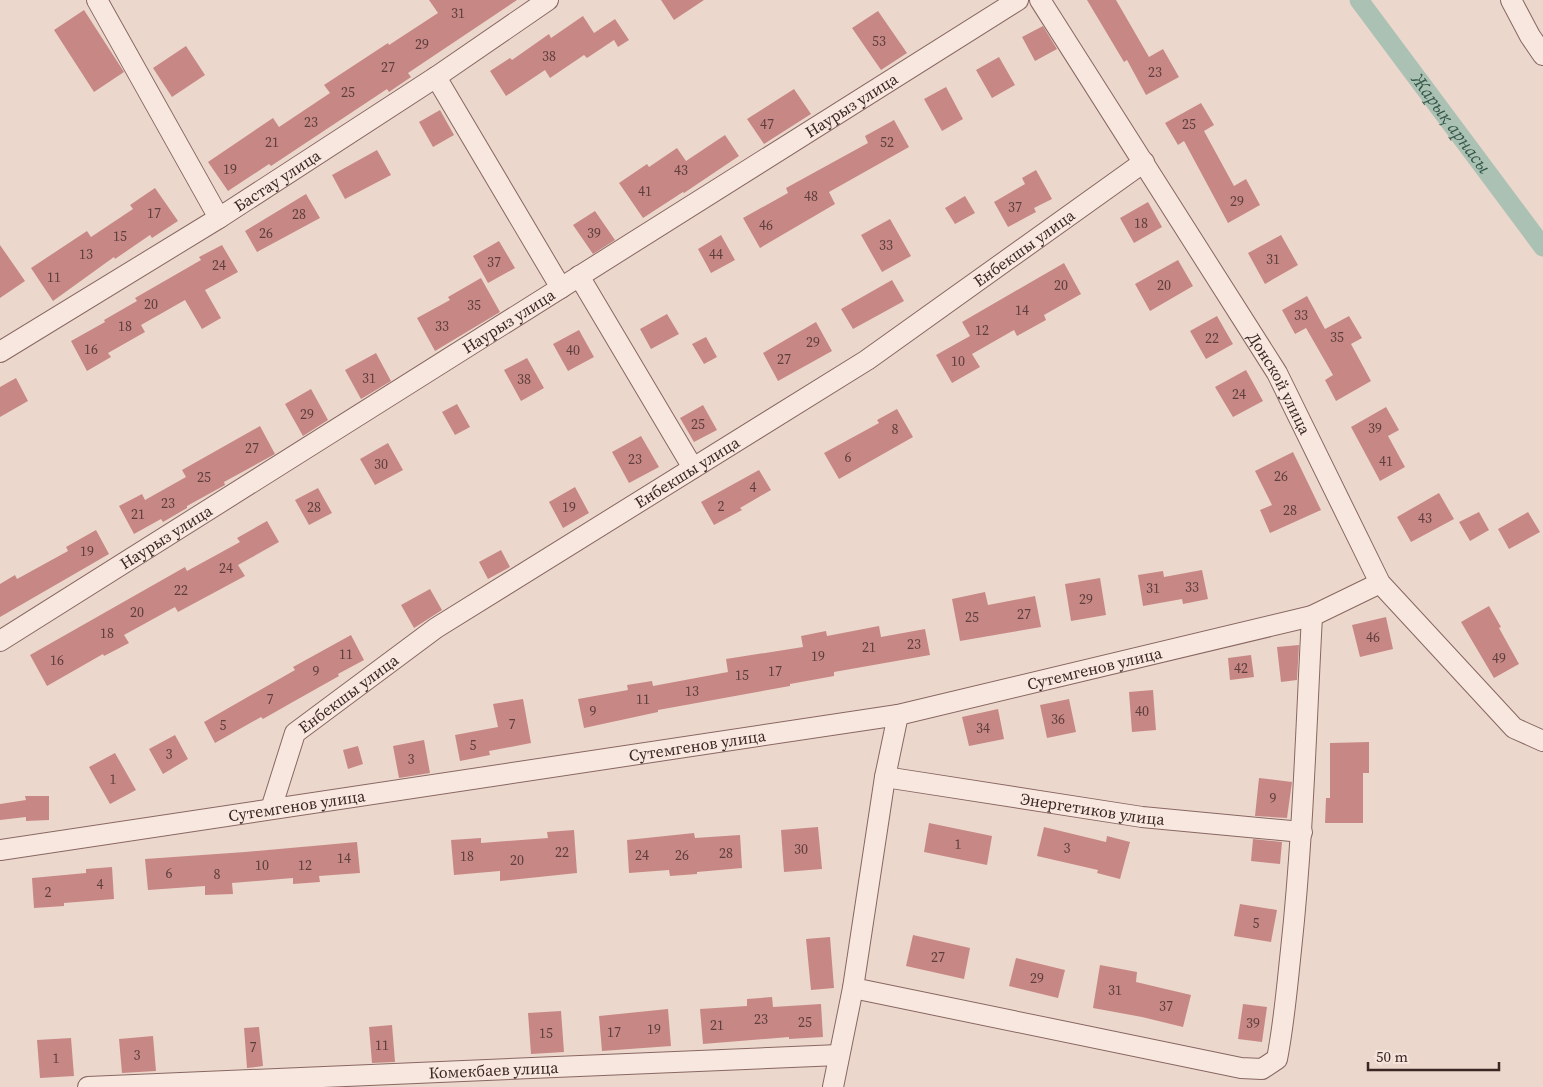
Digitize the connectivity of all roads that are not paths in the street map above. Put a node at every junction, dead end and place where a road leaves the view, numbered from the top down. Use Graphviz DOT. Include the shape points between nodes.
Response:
graph roads {
  1 [pos="97,0"];
  2 [pos="548,0"];
  3 [pos="1018,0"];
  4 [pos="1040,0"];
  5 [pos="1511,0"];
  6 [pos="1543,55"];
  7 [pos="436,77"];
  8 [pos="1144,162"];
  9 [pos="219,218"];
  10 [pos="579,276"];
  11 [pos="561,288"];
  12 [pos="0,352"];
  13 [pos="694,468"];
  14 [pos="1380,583"];
  15 [pos="1312,616"];
  16 [pos="0,641"];
  17 [pos="898,716"];
  18 [pos="1543,741"];
  19 [pos="885,776"];
  20 [pos="272,809"];
  21 [pos="1302,832"];
  22 [pos="0,850"];
  23 [pos="853,988"];
  24 [pos="839,1055"];
  25 [pos="88,1087"];
  26 [pos="833,1087"];
  1 -- 9 [label="street"];
  2 -- 7 [label="street, Бастау улица"];
  3 -- 10 [label="street, Наурыз улица"];
  4 -- 8 [label="street, Донской улица"];
  5 -- 6 [label="street"];
  7 -- 9 [label="street, Бастау улица"];
  7 -- 11 [label="street"];
  8 -- 13 [label="street, Енбекшы улица" via="867,360"];
  8 -- 14 [label="street, Донской улица" via="1277,373"];
  9 -- 12 [label="street, Бастау улица"];
  10 -- 11 [label="street, Наурыз улица"];
  10 -- 13 [label="street"];
  11 -- 16 [label="street, Наурыз улица"];
  13 -- 20 [label="street, Енбекшы улица" via="436,628 294,733"];
  14 -- 15 [label="street, Сутемгенов улица"];
  14 -- 18 [label="street, Донской улица" via="1514,728"];
  15 -- 17 [label="street, Сутемгенов улица"];
  15 -- 21 [label="street"];
  17 -- 19 [label="street"];
  17 -- 20 [label="street, Сутемгенов улица"];
  19 -- 21 [label="street, Энергетиков улица" via="1142,817"];
  19 -- 23 [label="street"];
  20 -- 22 [label="street, Сутемгенов улица"];
  21 -- 23 [label="street" via="1281,1039 1277,1060 1262,1069 1241,1068"];
  23 -- 24 [label="street"];
  24 -- 25 [label="street, Комекбаев улица"];
  24 -- 26 [label="street"];
}
